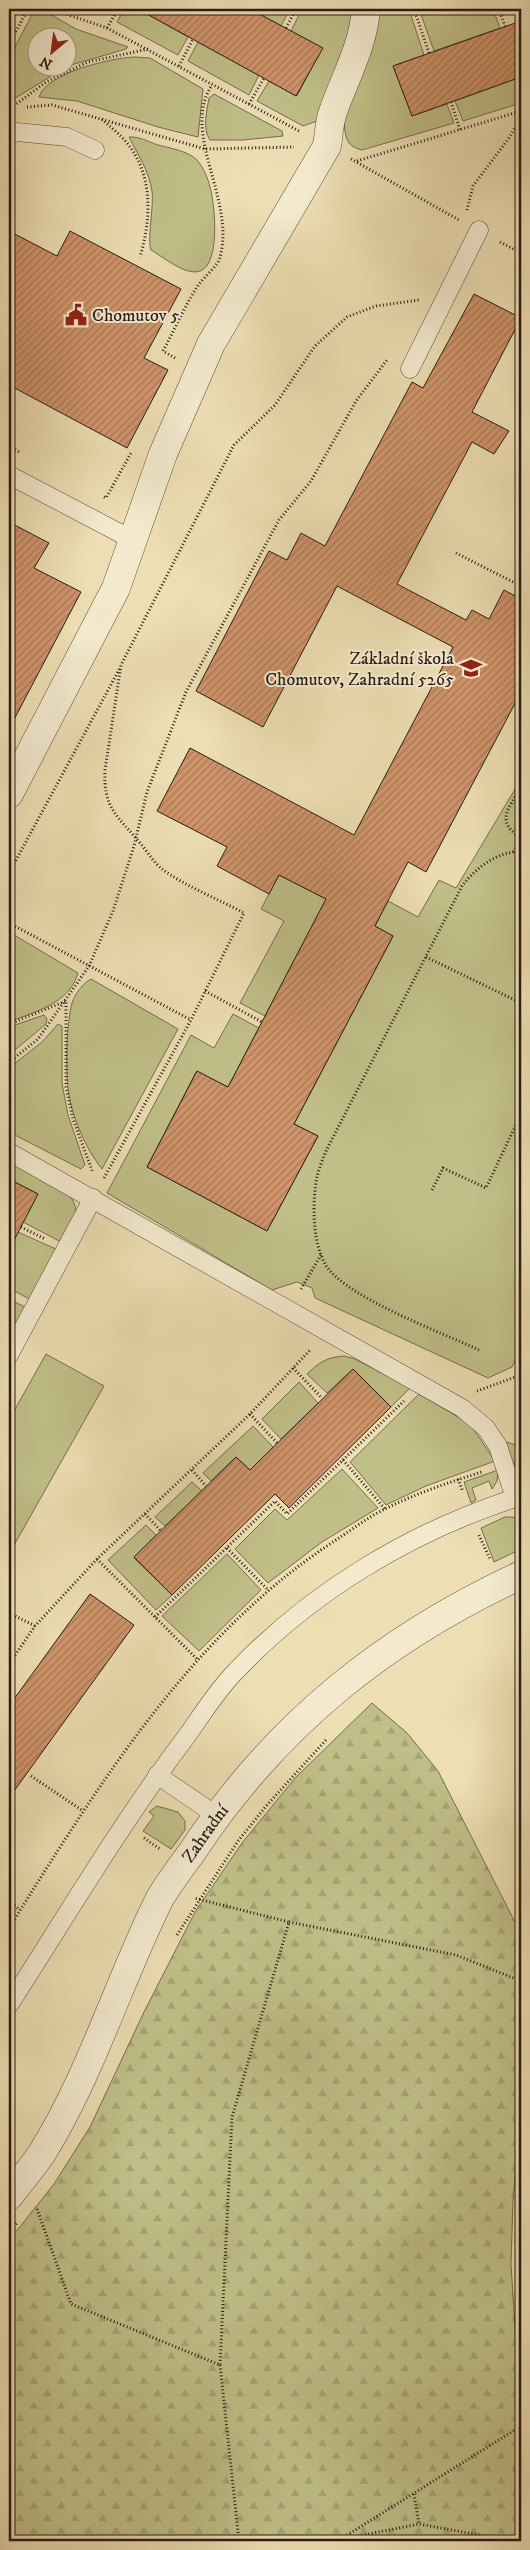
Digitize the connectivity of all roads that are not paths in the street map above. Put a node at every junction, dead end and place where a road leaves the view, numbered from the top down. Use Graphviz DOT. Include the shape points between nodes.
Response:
graph roads {
  1 [pos="366,9"];
  2 [pos="9,135"];
  3 [pos="95,150"];
  4 [pos="472,227"];
  5 [pos="410,369"];
  6 [pos="9,475"];
  7 [pos="133,540"];
  8 [pos="9,794"];
  9 [pos="9,1152"];
  10 [pos="93,1198"];
  11 [pos="9,1355"];
  12 [pos="518,1499"];
  13 [pos="511,1580"];
  14 [pos="157,1776"];
  15 [pos="216,1815"];
  16 [pos="9,2005"];
  17 [pos="19,2203"];
  1 -- 7 [label="street" via="364,31 332,113 327,146 211,344 163,454"];
  2 -- 3 [label="lane" via="17,132 67,137"];
  4 -- 5 [label="lane" via="448,294"];
  6 -- 7 [label="lane"];
  7 -- 8 [label="street" via="116,588"];
  9 -- 10 [label="lane"];
  10 -- 11 [label="lane"];
  10 -- 12 [label="lane" via="449,1401 486,1428 498,1446"];
  12 -- 14 [label="lane" via="471,1512 429,1532 349,1577 287,1622 235,1672"];
  13 -- 15 [label="street, Zahradní" via="413,1632 339,1686 290,1730"];
  14 -- 15 [label="lane"];
  14 -- 16 [label="lane"];
  15 -- 17 [label="street, Zahradní" via="166,1890 74,2094"];
}
